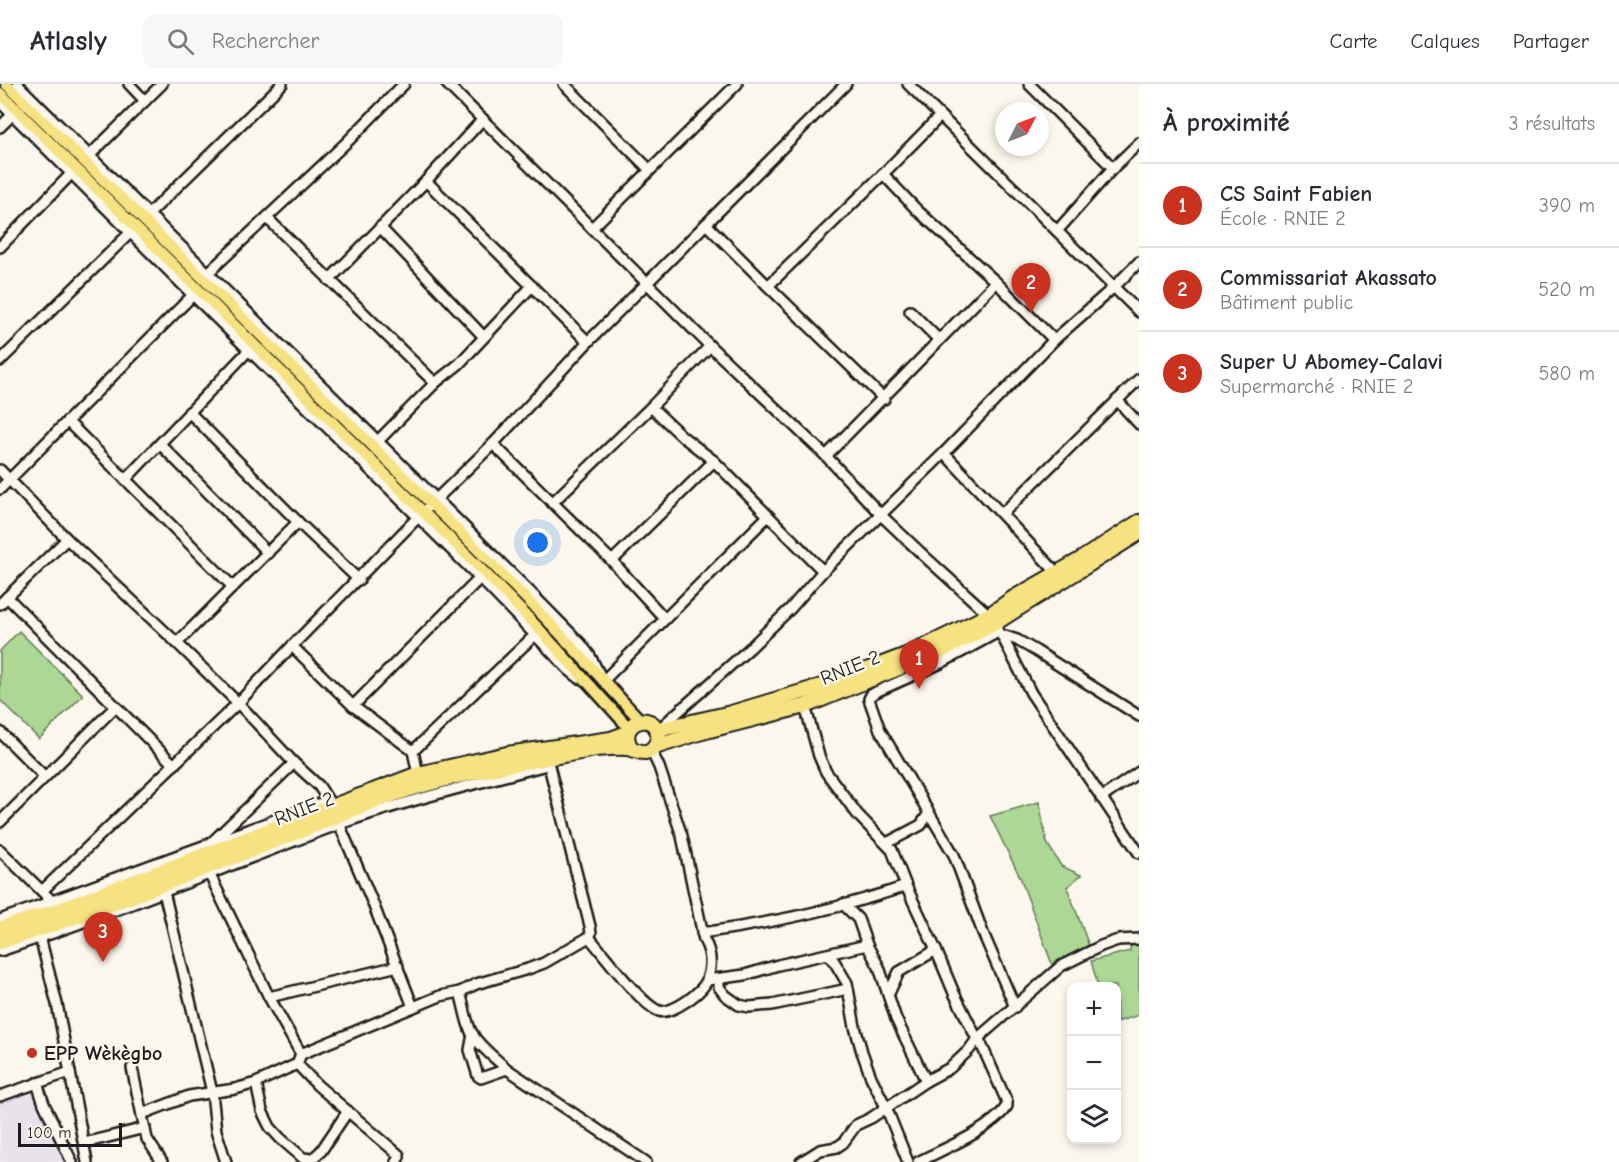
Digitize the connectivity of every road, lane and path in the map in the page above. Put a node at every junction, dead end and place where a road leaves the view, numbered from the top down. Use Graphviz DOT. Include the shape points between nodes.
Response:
graph roads {
  1 [pos="6,84"];
  2 [pos="17,84"];
  3 [pos="129,84"];
  4 [pos="162,84"];
  5 [pos="282,84"];
  6 [pos="404,84"];
  7 [pos="447,84"];
  8 [pos="564,84"];
  9 [pos="737,84"];
  10 [pos="846,84"];
  11 [pos="908,84"];
  12 [pos="1029,84"];
  13 [pos="0,93"];
  14 [pos="145,101"];
  15 [pos="0,102"];
  16 [pos="15,112"];
  17 [pos="940,116"];
  18 [pos="483,119"];
  19 [pos="0,127"];
  20 [pos="1139,143"];
  21 [pos="89,156"];
  22 [pos="1113,168"];
  23 [pos="650,170"];
  24 [pos="74,172"];
  25 [pos="883,174"];
  26 [pos="426,181"];
  27 [pos="267,218"];
  28 [pos="139,224"];
  29 [pos="706,224"];
  30 [pos="380,227"];
  31 [pos="592,228"];
  32 [pos="1057,231"];
  33 [pos="0,247"];
  34 [pos="1139,262"];
  35 [pos="208,273"];
  36 [pos="329,280"];
  37 [pos="648,282"];
  38 [pos="996,282"];
  39 [pos="532,286"];
  40 [pos="768,286"];
  41 [pos="1114,287"];
  42 [pos="193,295"];
  43 [pos="910,311"];
  44 [pos="1139,312"];
  45 [pos="484,337"];
  46 [pos="939,340"];
  47 [pos="1054,340"];
  48 [pos="588,342"];
  49 [pos="710,346"];
  50 [pos="249,350"];
  51 [pos="0,361"];
  52 [pos="1139,379"];
  53 [pos="435,383"];
  54 [pos="884,399"];
  55 [pos="1117,400"];
  56 [pos="651,406"];
  57 [pos="189,412"];
  58 [pos="67,421"];
  59 [pos="1139,424"];
  60 [pos="160,444"];
  61 [pos="375,444"];
  62 [pos="493,444"];
  63 [pos="944,453"];
  64 [pos="826,456"];
  65 [pos="714,461"];
  66 [pos="0,470"];
  67 [pos="126,479"];
  68 [pos="9,480"];
  69 [pos="0,489"];
  70 [pos="552,503"];
  71 [pos="427,509"];
  72 [pos="1002,514"];
  73 [pos="768,516"];
  74 [pos="882,516"];
  75 [pos="298,522"];
  76 [pos="1139,522"];
  77 [pos="1139,533"];
  78 [pos="67,539"];
  79 [pos="268,553"];
  80 [pos="612,561"];
  81 [pos="823,571"];
  82 [pos="1057,573"];
  83 [pos="480,578"];
  84 [pos="359,580"];
  85 [pos="233,587"];
  86 [pos="8,597"];
  87 [pos="0,604"];
  88 [pos="665,619"];
  89 [pos="996,626"];
  90 [pos="535,634"];
  91 [pos="177,643"];
  92 [pos="292,646"];
  93 [pos="603,681"];
  94 [pos="594,689"];
  95 [pos="238,703"];
  96 [pos="805,705"];
  97 [pos="353,706"];
  98 [pos="115,707"];
  99 [pos="1139,716"];
  100 [pos="633,727"];
  101 [pos="657,730"];
  102 [pos="0,732"];
  103 [pos="632,748"];
  104 [pos="653,749"];
  105 [pos="413,751"];
  106 [pos="550,760"];
  107 [pos="294,763"];
  108 [pos="174,765"];
  109 [pos="1139,772"];
  110 [pos="418,774"];
  111 [pos="45,777"];
  112 [pos="1101,798"];
  113 [pos="334,813"];
  114 [pos="929,813"];
  115 [pos="0,822"];
  116 [pos="887,843"];
  117 [pos="209,845"];
  118 [pos="0,850"];
  119 [pos="1139,853"];
  120 [pos="208,871"];
  121 [pos="906,886"];
  122 [pos="42,891"];
  123 [pos="164,892"];
  124 [pos="867,899"];
  125 [pos="843,904"];
  126 [pos="53,907"];
  127 [pos="856,916"];
  128 [pos="0,920"];
  129 [pos="0,929"];
  130 [pos="702,933"];
  131 [pos="39,934"];
  132 [pos="589,937"];
  133 [pos="1139,939"];
  134 [pos="0,942"];
  135 [pos="867,945"];
  136 [pos="936,950"];
  137 [pos="0,951"];
  138 [pos="828,955"];
  139 [pos="398,966"];
  140 [pos="879,967"];
  141 [pos="899,972"];
  142 [pos="719,979"];
  143 [pos="707,980"];
  144 [pos="848,988"];
  145 [pos="460,992"];
  146 [pos="889,993"];
  147 [pos="269,997"];
  148 [pos="413,1007"];
  149 [pos="1015,1007"];
  150 [pos="472,1034"];
  151 [pos="977,1038"];
  152 [pos="301,1054"];
  153 [pos="297,1064"];
  154 [pos="132,1068"];
  155 [pos="507,1069"];
  156 [pos="70,1072"];
  157 [pos="926,1081"];
  158 [pos="37,1083"];
  159 [pos="256,1083"];
  160 [pos="212,1092"];
  161 [pos="0,1096"];
  162 [pos="886,1107"];
  163 [pos="348,1110"];
  164 [pos="142,1114"];
  165 [pos="145,1128"];
  166 [pos="84,1143"];
  167 [pos="72,1162"];
  168 [pos="87,1162"];
  169 [pos="162,1162"];
  170 [pos="226,1162"];
  171 [pos="396,1162"];
  172 [pos="646,1162"];
  173 [pos="801,1162"];
  174 [pos="908,1162"];
  175 [pos="918,1162"];
  1 -- 28 [label="main road"];
  2 -- 21 [label="street"];
  3 -- 14 [label="street"];
  4 -- 14 [label="street"];
  5 -- 28 [label="street"];
  6 -- 27 [label="street"];
  7 -- 18 [label="street"];
  8 -- 23 [label="street"];
  9 -- 23 [label="street"];
  10 -- 29 [label="street"];
  11 -- 17 [label="street"];
  12 -- 22 [label="street"];
  13 -- 16 [label="main road"];
  14 -- 21 [label="street"];
  15 -- 16 [label="street"];
  16 -- 19 [label="street"];
  16 -- 24 [label="main road"];
  17 -- 25 [label="street"];
  17 -- 32 [label="street"];
  18 -- 26 [label="street"];
  18 -- 31 [label="street"];
  20 -- 22 [label="street"];
  21 -- 28 [label="street"];
  22 -- 32 [label="street"];
  23 -- 31 [label="street"];
  24 -- 28 [label="main road"];
  24 -- 33 [label="street"];
  25 -- 38 [label="street"];
  25 -- 40 [label="street"];
  26 -- 30 [label="street"];
  26 -- 39 [label="street"];
  27 -- 35 [label="street"];
  27 -- 36 [label="street"];
  28 -- 35 [label="street"];
  28 -- 42 [label="street"];
  28 -- 51 [label="street"];
  28 -- 61 [label="main road"];
  28 -- 71 [label="main road"];
  29 -- 37 [label="street"];
  29 -- 40 [label="street"];
  30 -- 36 [label="street"];
  30 -- 45 [label="street"];
  31 -- 37 [label="street"];
  32 -- 41 [label="street"];
  34 -- 41 [label="street"];
  35 -- 61 [label="street"];
  36 -- 53 [label="street"];
  37 -- 48 [label="street"];
  37 -- 49 [label="street"];
  38 -- 46 [label="street"];
  38 -- 47 [label="street"];
  39 -- 45 [label="street"];
  39 -- 48 [label="street"];
  40 -- 54 [label="street"];
  41 -- 44 [label="street"];
  41 -- 47 [label="street"];
  42 -- 50 [label="street"];
  42 -- 58 [label="street"];
  43 -- 46 [label="street"];
  45 -- 53 [label="street"];
  46 -- 54 [label="street"];
  47 -- 63 [label="street"];
  48 -- 62 [label="street"];
  49 -- 56 [label="street"];
  49 -- 64 [label="street"];
  50 -- 57 [label="street"];
  50 -- 71 [label="street"];
  52 -- 55 [label="street"];
  53 -- 61 [label="street"];
  54 -- 64 [label="street"];
  55 -- 59 [label="street"];
  55 -- 72 [label="street"];
  56 -- 65 [label="street"];
  56 -- 70 [label="street"];
  57 -- 60 [label="street"];
  57 -- 75 [label="street"];
  58 -- 67 [label="street"];
  58 -- 68 [label="street"];
  60 -- 67 [label="street"];
  60 -- 79 [label="street"];
  61 -- 71 [label="main road"];
  62 -- 70 [label="street"];
  62 -- 71 [label="street"];
  63 -- 72 [label="street"];
  63 -- 74 [label="street"];
  64 -- 74 [label="street"];
  65 -- 73 [label="street"];
  65 -- 80 [label="street"];
  66 -- 68 [label="street"];
  67 -- 85 [label="street"];
  68 -- 69 [label="street"];
  68 -- 78 [label="street"];
  70 -- 80 [label="street"];
  71 -- 83 [label="street"];
  71 -- 84 [label="street"];
  71 -- 93 [label="main road" via="549,622"];
  71 -- 94 [label="main road"];
  72 -- 82 [label="street"];
  73 -- 81 [label="street"];
  73 -- 88 [label="street"];
  74 -- 81 [label="street"];
  74 -- 89 [label="street"];
  75 -- 79 [label="street"];
  75 -- 84 [label="street"];
  76 -- 82 [label="highway, RNIE 2 / RNIE 2"];
  77 -- 89 [label="highway, RNIE 2 / RNIE 2"];
  78 -- 86 [label="street"];
  78 -- 91 [label="street"];
  79 -- 85 [label="street"];
  80 -- 88 [label="street"];
  81 -- 101 [label="street" via="750,648"];
  82 -- 89 [label="highway, RNIE 2 / RNIE 2" via="1015,597"];
  83 -- 90 [label="street"];
  83 -- 97 [label="street"];
  84 -- 92 [label="street"];
  85 -- 91 [label="street"];
  86 -- 87 [label="street"];
  86 -- 98 [label="street"];
  88 -- 93 [label="street"];
  89 -- 96 [label="highway, RNIE 2 / RNIE 2"];
  89 -- 99 [label="street"];
  89 -- 101 [label="highway, RNIE 2 / RNIE 2" via="836,682 731,714"];
  89 -- 112 [label="street" via="1031,693"];
  89 -- 114 [label="street" via="941,663 878,691 869,699 880,730"];
  90 -- 94 [label="street" via="569,670"];
  90 -- 105 [label="street"];
  91 -- 95 [label="street"];
  92 -- 95 [label="street"];
  92 -- 97 [label="street"];
  93 -- 100 [label="main road"];
  94 -- 100 [label="main road"];
  95 -- 107 [label="street"];
  95 -- 108 [label="street"];
  96 -- 104 [label="highway, RNIE 2 / RNIE 2"];
  96 -- 116 [label="street" via="826,772 858,815"];
  97 -- 105 [label="street"];
  98 -- 108 [label="street"];
  98 -- 111 [label="street"];
  100 -- 101 [label="highway" via="651,723"];
  100 -- 103 [label="highway" via="628,741"];
  100 -- 110 [label="highway, RNIE 2 / RNIE 2" via="611,739 507,754"];
  101 -- 104 [label="highway"];
  102 -- 111 [label="street"];
  103 -- 104 [label="highway, RNIE 2 / RNIE 2" via="638,752"];
  103 -- 106 [label="highway, RNIE 2 / RNIE 2" via="612,747"];
  104 -- 130 [label="street" via="682,836"];
  105 -- 110 [label="street"];
  106 -- 113 [label="highway, RNIE 2 / RNIE 2" via="481,770"];
  106 -- 132 [label="street" via="590,926"];
  107 -- 113 [label="street" via="319,786"];
  107 -- 117 [label="street"];
  108 -- 122 [label="street"];
  109 -- 112 [label="street"];
  110 -- 113 [label="highway, RNIE 2 / RNIE 2"];
  111 -- 115 [label="street"];
  112 -- 119 [label="street"];
  113 -- 117 [label="street" via="325,802"];
  113 -- 120 [label="highway, RNIE 2 / RNIE 2"];
  113 -- 126 [label="highway, RNIE 2 / RNIE 2"];
  113 -- 139 [label="street"];
  114 -- 116 [label="street" via="921,825"];
  114 -- 149 [label="street" via="956,860"];
  116 -- 121 [label="street"];
  117 -- 126 [label="street"];
  118 -- 122 [label="street"];
  120 -- 123 [label="street"];
  120 -- 131 [label="highway, RNIE 2 / RNIE 2"];
  120 -- 147 [label="street"];
  121 -- 124 [label="street"];
  121 -- 136 [label="street"];
  122 -- 126 [label="street"];
  123 -- 131 [label="street"];
  123 -- 160 [label="street"];
  124 -- 125 [label="street"];
  124 -- 127 [label="street"];
  125 -- 127 [label="street"];
  125 -- 130 [label="street"];
  126 -- 128 [label="street"];
  126 -- 129 [label="highway, RNIE 2 / RNIE 2"];
  127 -- 135 [label="street"];
  130 -- 143 [label="street" via="710,954"];
  131 -- 134 [label="highway, RNIE 2 / RNIE 2"];
  131 -- 137 [label="street"];
  131 -- 156 [label="street"];
  132 -- 143 [label="street" via="629,985 657,1010 663,1012 679,1006"];
  132 -- 145 [label="street" via="544,963"];
  133 -- 149 [label="street" via="1118,940 1061,966"];
  135 -- 138 [label="street"];
  135 -- 140 [label="street"];
  136 -- 141 [label="street"];
  136 -- 151 [label="street"];
  138 -- 142 [label="street"];
  138 -- 144 [label="street"];
  139 -- 147 [label="street"];
  139 -- 148 [label="street"];
  140 -- 141 [label="street"];
  140 -- 146 [label="street"];
  141 -- 146 [label="street"];
  142 -- 143 [label="street"];
  142 -- 144 [label="street" via="725,995 749,1007"];
  144 -- 162 [label="street" via="862,1052"];
  145 -- 148 [label="street"];
  145 -- 150 [label="street"];
  146 -- 157 [label="street" via="896,1019"];
  147 -- 152 [label="street"];
  148 -- 152 [label="street"];
  149 -- 151 [label="street"];
  150 -- 155 [label="street"];
  150 -- 155 [label="street" via="470,1050 478,1076"];
  151 -- 157 [label="street" via="958,1061"];
  151 -- 175 [label="street" via="1007,1102 1006,1108 972,1135"];
  152 -- 153 [label="street"];
  153 -- 159 [label="street"];
  153 -- 163 [label="street"];
  154 -- 164 [label="street"];
  155 -- 172 [label="street"];
  156 -- 158 [label="street"];
  156 -- 166 [label="street"];
  157 -- 162 [label="street"];
  158 -- 161 [label="street"];
  158 -- 167 [label="street"];
  159 -- 160 [label="street"];
  159 -- 163 [label="street" via="270,1127 303,1158 312,1159 321,1151"];
  160 -- 164 [label="street" via="189,1096"];
  160 -- 170 [label="street" via="216,1131"];
  162 -- 173 [label="street" via="856,1125 837,1147 820,1150"];
  162 -- 174 [label="street"];
  163 -- 171 [label="street" via="399,1155"];
  164 -- 165 [label="street"];
  165 -- 166 [label="street"];
  165 -- 169 [label="street" via="147,1139"];
  166 -- 168 [label="street"];
}
